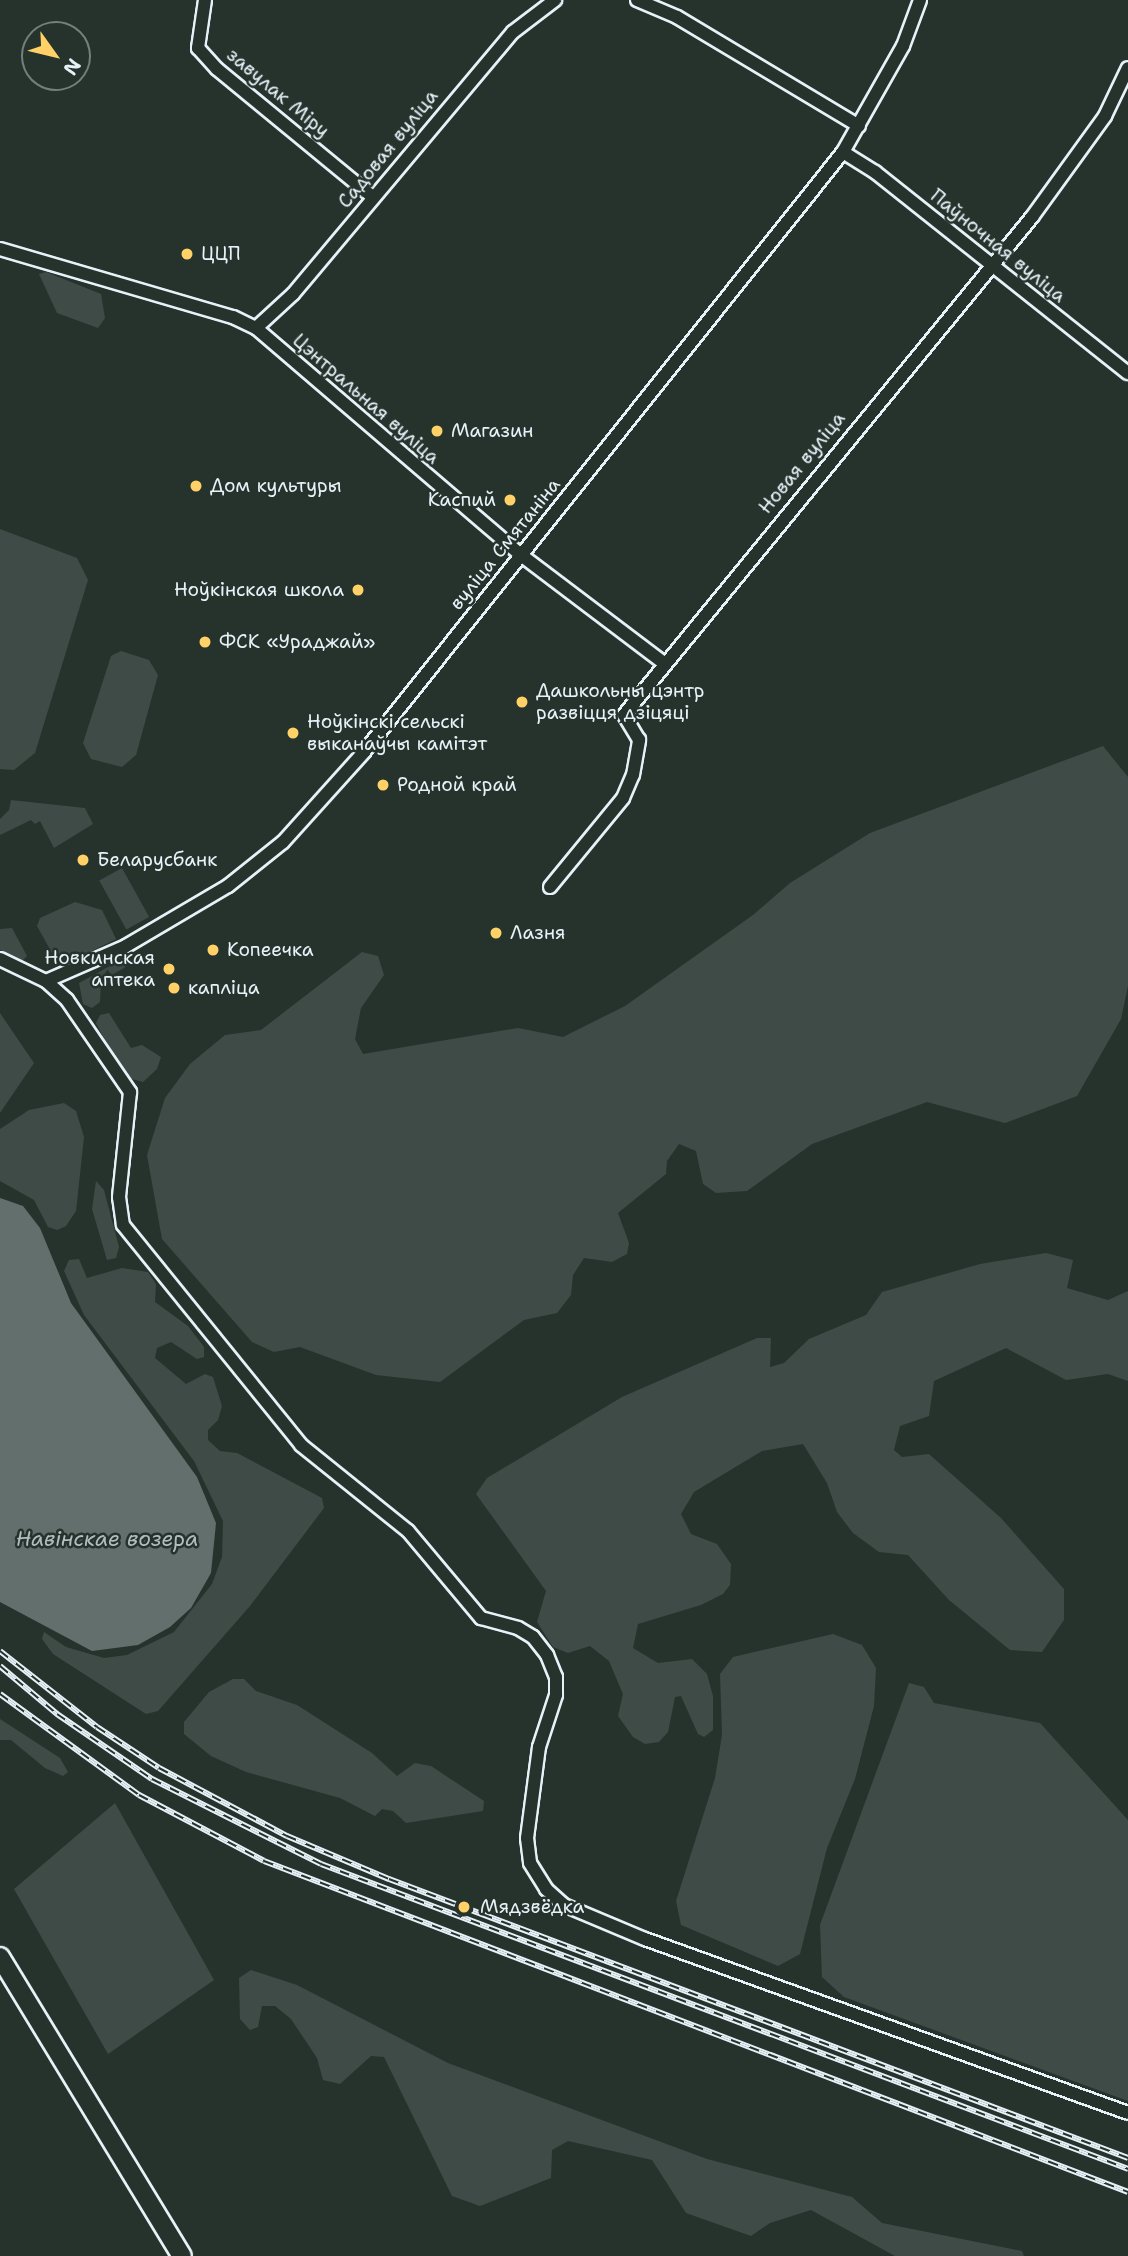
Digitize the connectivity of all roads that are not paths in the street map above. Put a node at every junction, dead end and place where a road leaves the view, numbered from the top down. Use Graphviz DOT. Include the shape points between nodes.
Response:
graph roads {
  1 [pos="205,0"];
  2 [pos="555,0"];
  3 [pos="637,0"];
  4 [pos="920,0"];
  5 [pos="1128,68"];
  6 [pos="859,127"];
  7 [pos="843,152"];
  8 [pos="373,197"];
  9 [pos="0,249"];
  10 [pos="989,264"];
  11 [pos="256,328"];
  12 [pos="1128,373"];
  13 [pos="521,555"];
  14 [pos="664,663"];
  15 [pos="550,887"];
  16 [pos="5,963"];
  17 [pos="46,981"];
  18 [pos="0,1957"];
  19 [pos="1128,2113"];
  20 [pos="182,2256"];
  1 -- 8 [label="street, завулак Міру" via="198,48 217,69"];
  2 -- 8 [label="street, Садовая вуліца" via="513,32"];
  3 -- 6 [label="street" via="677,17"];
  4 -- 6 [label="street, вуліца Смятаніна" via="903,46"];
  5 -- 10 [label="street, Новая вуліца" via="1105,116 1073,163"];
  6 -- 7 [label="street, вуліца Смятаніна"];
  7 -- 10 [label="street, Паўночная вуліца" via="875,172"];
  7 -- 13 [label="street, вуліца Смятаніна"];
  8 -- 11 [label="street, Садовая вуліца" via="293,294"];
  9 -- 11 [label="street, Цэнтральная вуліца" via="233,317"];
  10 -- 12 [label="street, Паўночная вуліца"];
  10 -- 14 [label="street, Новая вуліца"];
  11 -- 13 [label="street, Цэнтральная вуліца"];
  13 -- 14 [label="street, Цэнтральная вуліца"];
  13 -- 17 [label="street, вуліца Смятаніна" via="364,752 283,842 228,886 156,930"];
  14 -- 15 [label="street, Новая вуліца" via="624,715 639,740 639,758 622,798"];
  16 -- 17 [label="street"];
  17 -- 19 [label="street" via="83,1019 130,1092 119,1197 123,1225 301,1445 408,1531 481,1618 525,1632 547,1655 556,1676 556,1695 539,1747 527,1838 530,1863 546,1889 564,1905 645,1939"];
  18 -- 20 [label="main road"];
}
